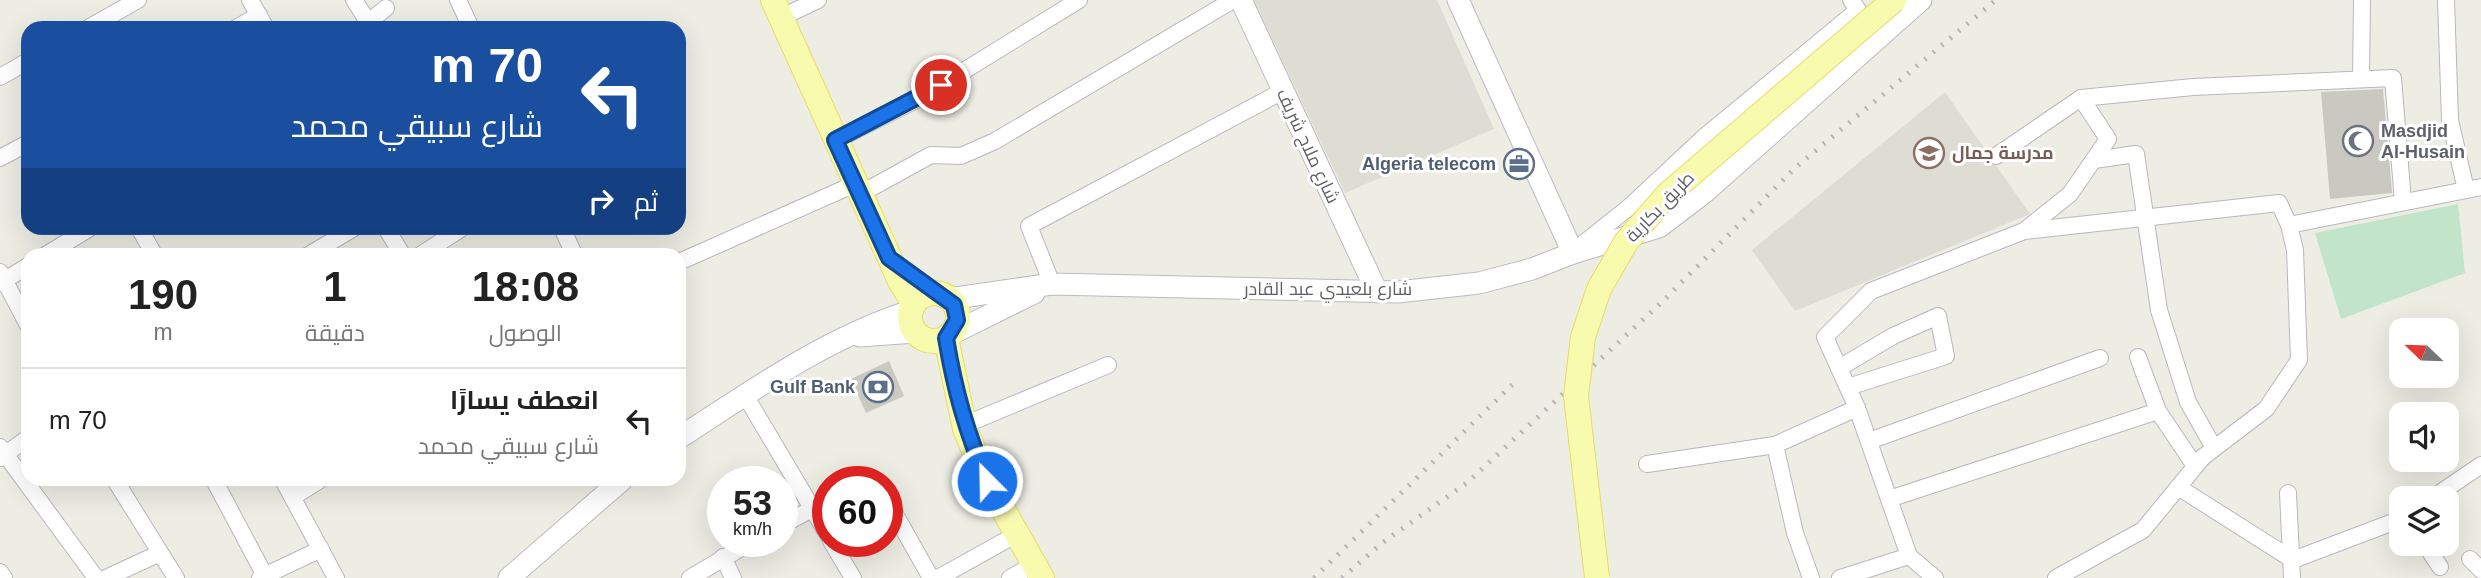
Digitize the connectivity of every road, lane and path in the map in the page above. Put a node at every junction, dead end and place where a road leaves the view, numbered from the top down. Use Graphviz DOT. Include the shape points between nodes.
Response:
graph roads {
  1 [pos="138,0"];
  2 [pos="250,0"];
  3 [pos="354,0"];
  4 [pos="458,0"];
  5 [pos="818,0"];
  6 [pos="1079,0"];
  7 [pos="1233,0"];
  8 [pos="1241,0"];
  9 [pos="1458,0"];
  10 [pos="1851,0"];
  11 [pos="1894,0"];
  12 [pos="1921,0"];
  13 [pos="2362,0"];
  14 [pos="2446,0"];
  15 [pos="386,8"];
  16 [pos="777,9"];
  17 [pos="100,21"];
  18 [pos="261,21"];
  19 [pos="364,21"];
  20 [pos="372,21"];
  21 [pos="468,21"];
  22 [pos="21,65"];
  23 [pos="0,77"];
  24 [pos="2361,79"];
  25 [pos="1283,91"];
  26 [pos="2081,98"];
  27 [pos="835,140"];
  28 [pos="21,147"];
  29 [pos="1996,156"];
  30 [pos="0,158"];
  31 [pos="2094,160"];
  32 [pos="2474,188"];
  33 [pos="858,189"];
  34 [pos="2403,202"];
  35 [pos="2146,219"];
  36 [pos="2289,225"];
  37 [pos="2024,231"];
  38 [pos="78,235"];
  39 [pos="342,235"];
  40 [pos="451,235"];
  41 [pos="57,248"];
  42 [pos="320,248"];
  43 [pos="431,248"];
  44 [pos="1573,253"];
  45 [pos="889,258"];
  46 [pos="686,259"];
  47 [pos="21,269"];
  48 [pos="2,278"];
  49 [pos="1052,284"];
  50 [pos="1377,292"];
  51 [pos="945,297"];
  52 [pos="21,312"];
  53 [pos="915,321"];
  54 [pos="948,336"];
  55 [pos="2138,357"];
  56 [pos="2100,358"];
  57 [pos="1108,365"];
  58 [pos="1839,368"];
  59 [pos="1848,387"];
  60 [pos="745,395"];
  61 [pos="1857,408"];
  62 [pos="2158,411"];
  63 [pos="960,414"];
  64 [pos="686,433"];
  65 [pos="1869,441"];
  66 [pos="21,442"];
  67 [pos="1775,446"];
  68 [pos="2214,448"];
  69 [pos="2,453"];
  70 [pos="1647,464"];
  71 [pos="2481,465"];
  72 [pos="2195,466"];
  73 [pos="21,478"];
  74 [pos="27,486"];
  75 [pos="119,486"];
  76 [pos="217,486"];
  77 [pos="287,486"];
  78 [pos="310,486"];
  79 [pos="615,486"];
  80 [pos="2450,486"];
  81 [pos="2178,487"];
  82 [pos="2288,493"];
  83 [pos="293,497"];
  84 [pos="1889,499"];
  85 [pos="812,507"];
  86 [pos="2389,524"];
  87 [pos="903,528"];
  88 [pos="1017,534"];
  89 [pos="321,549"];
  90 [pos="160,553"];
  91 [pos="1909,556"];
  92 [pos="2433,556"];
  93 [pos="723,557"];
  94 [pos="841,557"];
  95 [pos="2293,560"];
  96 [pos="2440,567"];
  97 [pos="1039,571"];
  98 [pos="0,572"];
  99 [pos="2074,574"];
  100 [pos="262,577"];
  101 [pos="4,578"];
  102 [pos="96,578"];
  103 [pos="106,578"];
  104 [pos="176,578"];
  105 [pos="336,578"];
  106 [pos="509,578"];
  107 [pos="690,578"];
  108 [pos="733,578"];
  109 [pos="853,578"];
  110 [pos="931,578"];
  111 [pos="938,578"];
  112 [pos="1010,578"];
  113 [pos="1597,578"];
  114 [pos="1811,578"];
  115 [pos="1840,578"];
  116 [pos="1935,578"];
  117 [pos="2056,578"];
  118 [pos="2292,578"];
  1 -- 17 [label="street"];
  2 -- 18 [label="street"];
  3 -- 19 [label="street"];
  4 -- 21 [label="street"];
  5 -- 16 [label="street"];
  6 -- 27 [label="street" via="918,99"];
  7 -- 33 [label="street" via="995,141 961,156 931,155"];
  8 -- 25 [label="main road, شارع ملاح شريف"];
  9 -- 44 [label="main road"];
  10 -- 44 [label="street" via="1858,10"];
  11 -- 113 [label="main road, طريق بكارية, bridge" via="1668,194 1626,242 1599,289 1583,337 1576,396"];
  12 -- 44 [label="main road, شارع بلعيدي عبد القادر" via="1705,192 1659,227"];
  13 -- 24 [label="street"];
  14 -- 32 [label="street" via="2451,120"];
  15 -- 20 [label="street"];
  16 -- 27 [label="main road"];
  22 -- 23 [label="street"];
  24 -- 26 [label="street" via="2193,86"];
  24 -- 34 [label="street" via="2393,78"];
  25 -- 49 [label="street" via="1029,226"];
  25 -- 50 [label="main road, شارع ملاح شريف"];
  26 -- 29 [label="street"];
  26 -- 31 [label="street" via="2108,139"];
  27 -- 33 [label="main road"];
  28 -- 30 [label="street"];
  31 -- 35 [label="street" via="2136,154"];
  31 -- 37 [label="street" via="2070,194"];
  32 -- 34 [label="street"];
  33 -- 45 [label="main road"];
  33 -- 46 [label="street"];
  34 -- 36 [label="street"];
  35 -- 36 [label="street" via="2279,203"];
  35 -- 37 [label="street"];
  35 -- 68 [label="street" via="2159,310 2188,402"];
  36 -- 68 [label="street" via="2295,250 2299,360 2266,409"];
  37 -- 58 [label="street" via="1871,291 1825,337"];
  38 -- 41 [label="street"];
  39 -- 42 [label="street"];
  40 -- 43 [label="street"];
  44 -- 50 [label="main road, شارع بلعيدي عبد القادر" via="1479,283"];
  45 -- 51 [label="main road"];
  45 -- 53 [label="main road"];
  47 -- 48 [label="street"];
  48 -- 52 [label="street"];
  49 -- 50 [label="main road, شارع بلعيدي عبد القادر"];
  49 -- 51 [label="main road, شارع بلعيدي عبد القادر"];
  49 -- 54 [label="main road, شارع بلعيدي عبد القادر"];
  51 -- 53 [label="main road" via="924,295"];
  51 -- 54 [label="main road" via="957,312"];
  53 -- 54 [label="main road" via="933,341"];
  53 -- 60 [label="main road" via="848,337"];
  53 -- 63 [label="main road"];
  54 -- 63 [label="main road"];
  55 -- 62 [label="street"];
  56 -- 65 [label="street"];
  57 -- 63 [label="street"];
  58 -- 59 [label="street"];
  58 -- 59 [label="street" via="1938,316 1946,356"];
  59 -- 61 [label="street"];
  60 -- 64 [label="main road"];
  60 -- 85 [label="street"];
  61 -- 65 [label="street"];
  61 -- 67 [label="street"];
  62 -- 72 [label="street"];
  62 -- 84 [label="street"];
  63 -- 88 [label="main road" via="987,481"];
  65 -- 84 [label="street"];
  66 -- 69 [label="street"];
  67 -- 70 [label="street"];
  67 -- 114 [label="street" via="1795,533"];
  68 -- 72 [label="street"];
  69 -- 73 [label="street"];
  71 -- 80 [label="street"];
  72 -- 81 [label="street"];
  74 -- 102 [label="street"];
  75 -- 90 [label="street"];
  76 -- 100 [label="street"];
  77 -- 83 [label="street"];
  78 -- 83 [label="street"];
  79 -- 106 [label="main road"];
  81 -- 95 [label="street"];
  81 -- 99 [label="street" via="2143,530"];
  82 -- 95 [label="street"];
  83 -- 89 [label="street"];
  84 -- 91 [label="street"];
  86 -- 95 [label="street"];
  87 -- 110 [label="street"];
  88 -- 97 [label="main road"];
  88 -- 111 [label="street"];
  89 -- 100 [label="street"];
  89 -- 105 [label="street"];
  90 -- 103 [label="street"];
  90 -- 104 [label="street"];
  91 -- 115 [label="street"];
  91 -- 116 [label="street"];
  92 -- 96 [label="street"];
  93 -- 107 [label="street"];
  93 -- 108 [label="street"];
  94 -- 109 [label="street"];
  95 -- 118 [label="street"];
  97 -- 112 [label="street"];
  98 -- 101 [label="street"];
  99 -- 117 [label="street"];
}
